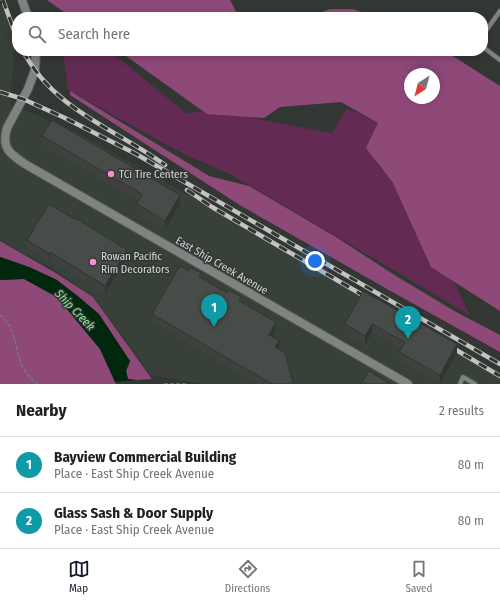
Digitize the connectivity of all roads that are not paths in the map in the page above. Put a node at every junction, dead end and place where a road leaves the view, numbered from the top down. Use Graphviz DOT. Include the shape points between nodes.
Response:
graph roads {
  1 [pos="22,0"];
  2 [pos="500,11"];
  3 [pos="26,12"];
  4 [pos="488,28"];
  5 [pos="488,50"];
  6 [pos="36,56"];
  7 [pos="499,57"];
  8 [pos="2,142"];
  9 [pos="408,384"];
  10 [pos="460,384"];
  11 [pos="474,384"];
  1 -- 3 [label="street"];
  2 -- 4 [label="lane"];
  5 -- 7 [label="lane"];
  6 -- 8 [label="street" via="35,70 28,89"];
  8 -- 9 [label="street, East Ship Creek Avenue" via="12,155 26,164"];
  10 -- 11 [label="lane" via="463,377"];
}
